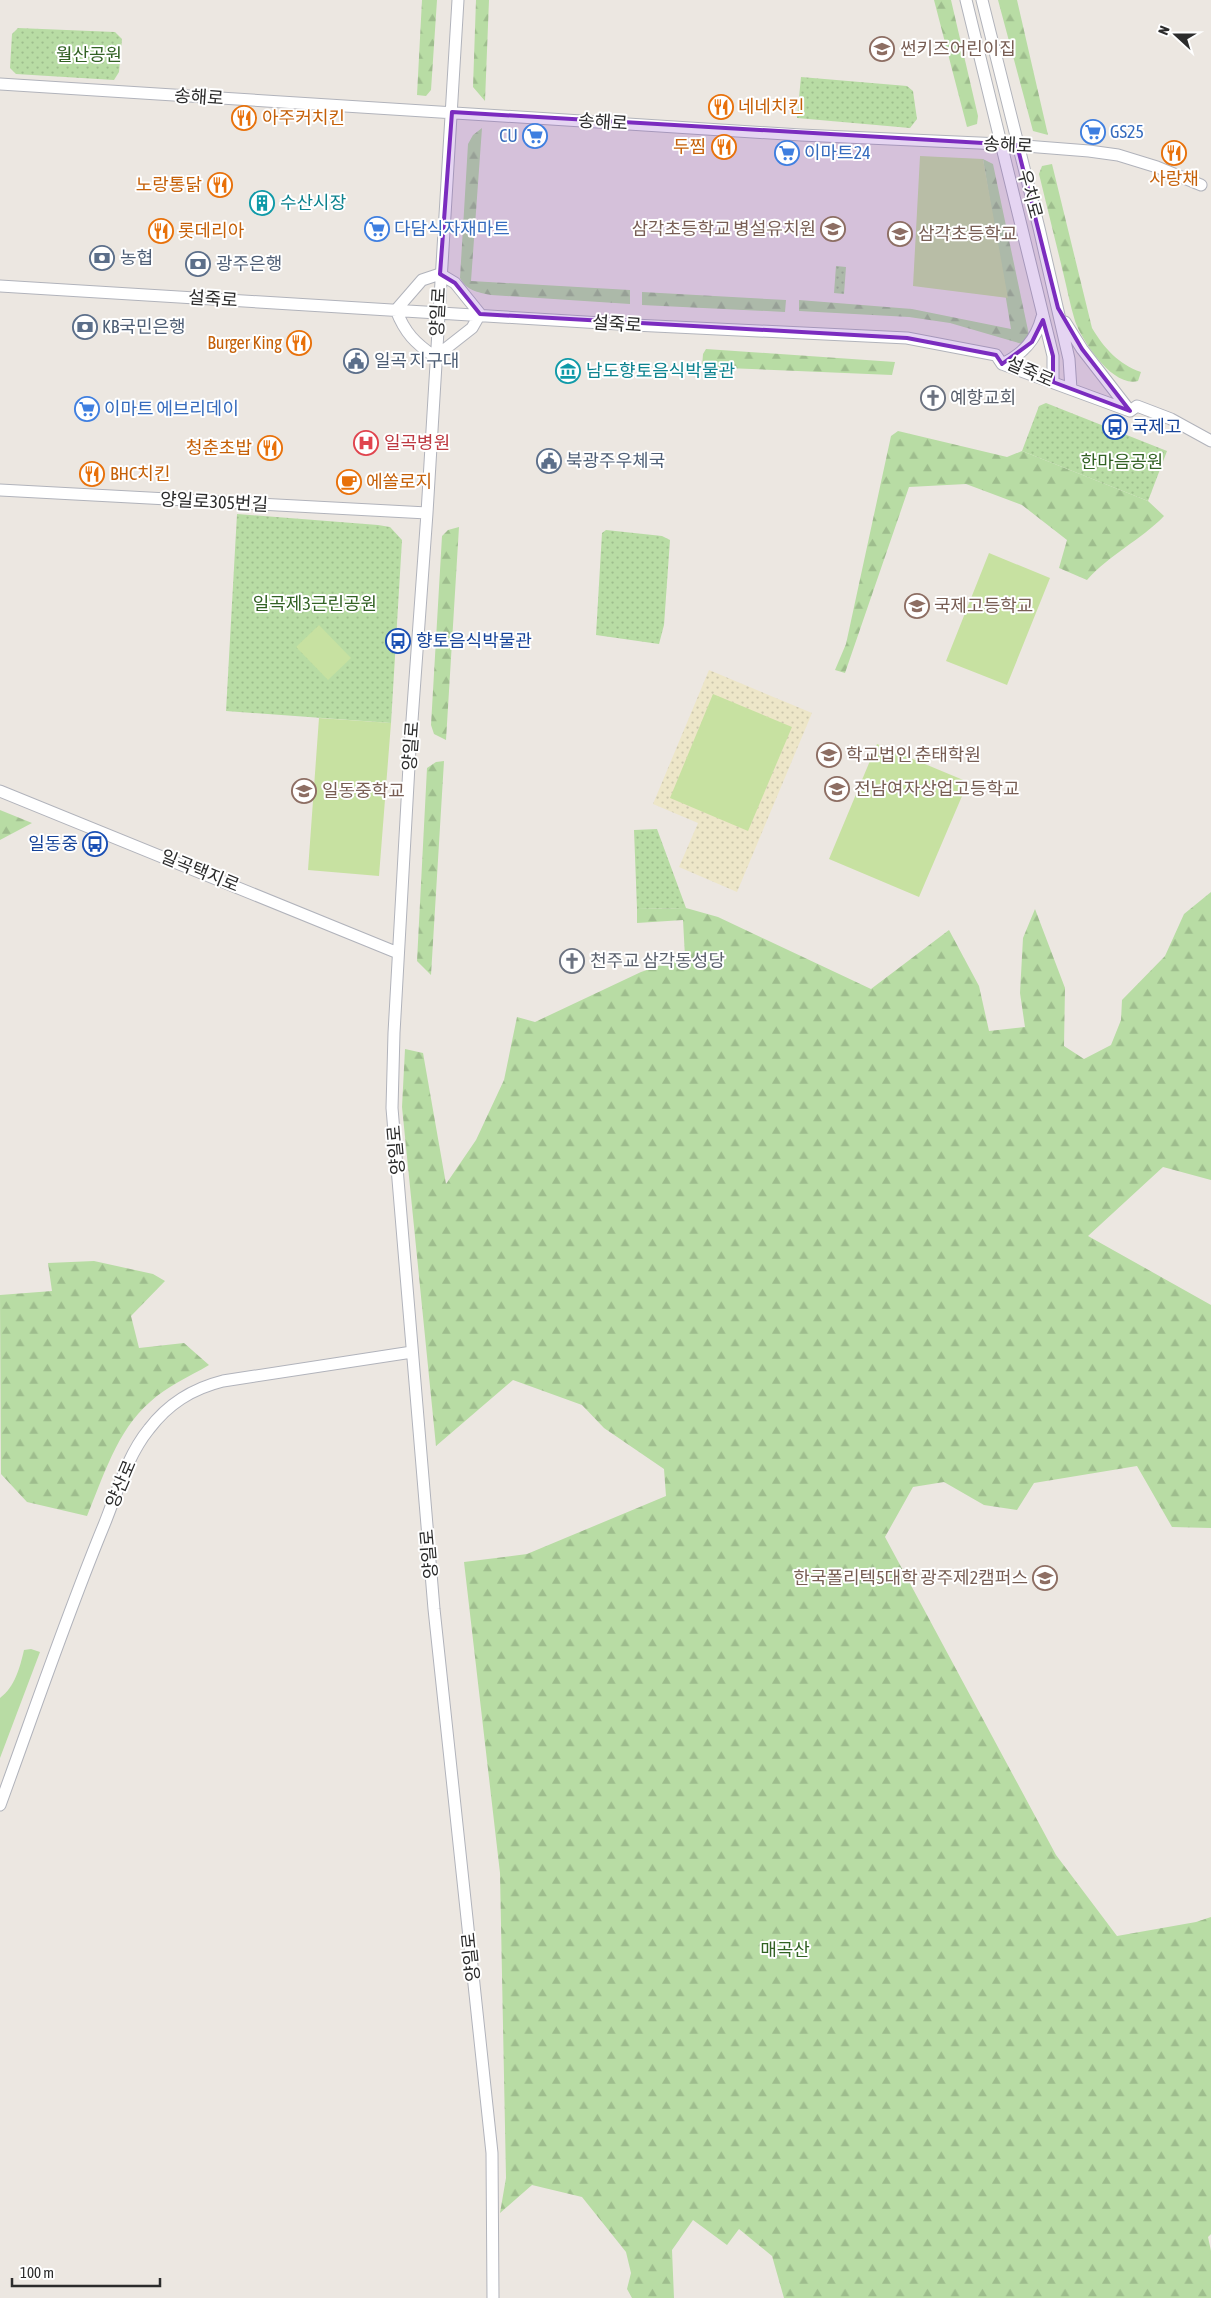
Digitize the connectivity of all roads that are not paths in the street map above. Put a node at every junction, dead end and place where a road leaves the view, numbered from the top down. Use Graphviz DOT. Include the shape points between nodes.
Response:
graph roads {
  1 [pos="458,0"];
  2 [pos="966,0"];
  3 [pos="982,0"];
  4 [pos="0,84"];
  5 [pos="452,112"];
  6 [pos="1001,144"];
  7 [pos="1017,145"];
  8 [pos="1201,185"];
  9 [pos="440,274"];
  10 [pos="0,286"];
  11 [pos="1058,308"];
  12 [pos="396,310"];
  13 [pos="438,311"];
  14 [pos="480,314"];
  15 [pos="1042,316"];
  16 [pos="436,356"];
  17 [pos="1002,364"];
  18 [pos="1053,382"];
  19 [pos="1071,389"];
  20 [pos="1130,411"];
  21 [pos="1211,441"];
  22 [pos="0,490"];
  23 [pos="427,513"];
  24 [pos="0,791"];
  25 [pos="398,953"];
  26 [pos="412,1352"];
  27 [pos="0,1805"];
  28 [pos="493,2298"];
  1 -- 5 [label="main road, 양일로"];
  2 -- 6 [label="main road, 우치로"];
  3 -- 7 [label="main road, 우치로"];
  4 -- 5 [label="main road, 송해로"];
  5 -- 6 [label="main road, 송해로" via="802,135"];
  5 -- 9 [label="main road, 양일로"];
  6 -- 7 [label="main road, 송해로"];
  6 -- 15 [label="main road, 우치로"];
  7 -- 8 [label="main road, 송해로" via="1118,155"];
  7 -- 11 [label="main road, 우치로"];
  9 -- 12 [label="main road" via="422,280"];
  9 -- 13 [label="main road, 양일로"];
  9 -- 14 [label="main road" via="455,283"];
  10 -- 12 [label="main road, 설죽로"];
  11 -- 19 [label="main road, 우치로" via="1069,359"];
  11 -- 20 [label="main road" via="1082,349"];
  12 -- 13 [label="main road, 설죽로"];
  12 -- 16 [label="main road" via="403,329 418,345"];
  13 -- 14 [label="main road, 설죽로"];
  13 -- 16 [label="main road, 양일로"];
  14 -- 16 [label="main road" via="472,328"];
  14 -- 17 [label="main road, 설죽로" via="907,338 996,355"];
  15 -- 17 [label="main road" via="1032,342"];
  15 -- 18 [label="main road, 우치로" via="1053,356"];
  16 -- 23 [label="main road, 양일로"];
  17 -- 18 [label="main road, 설죽로"];
  18 -- 19 [label="main road, 설죽로"];
  19 -- 20 [label="main road, 설죽로"];
  20 -- 21 [label="main road, 설죽로" via="1137,406"];
  22 -- 23 [label="main road, 양일로305번길"];
  23 -- 25 [label="main road, 양일로"];
  24 -- 25 [label="main road, 일곡택지로"];
  25 -- 26 [label="main road, 양일로" via="392,1108"];
  26 -- 27 [label="main road, 양산로" via="223,1381 197,1389 170,1406 148,1430 132,1455 92,1554"];
  26 -- 28 [label="main road, 양일로" via="434,1609 492,2153"];
}
